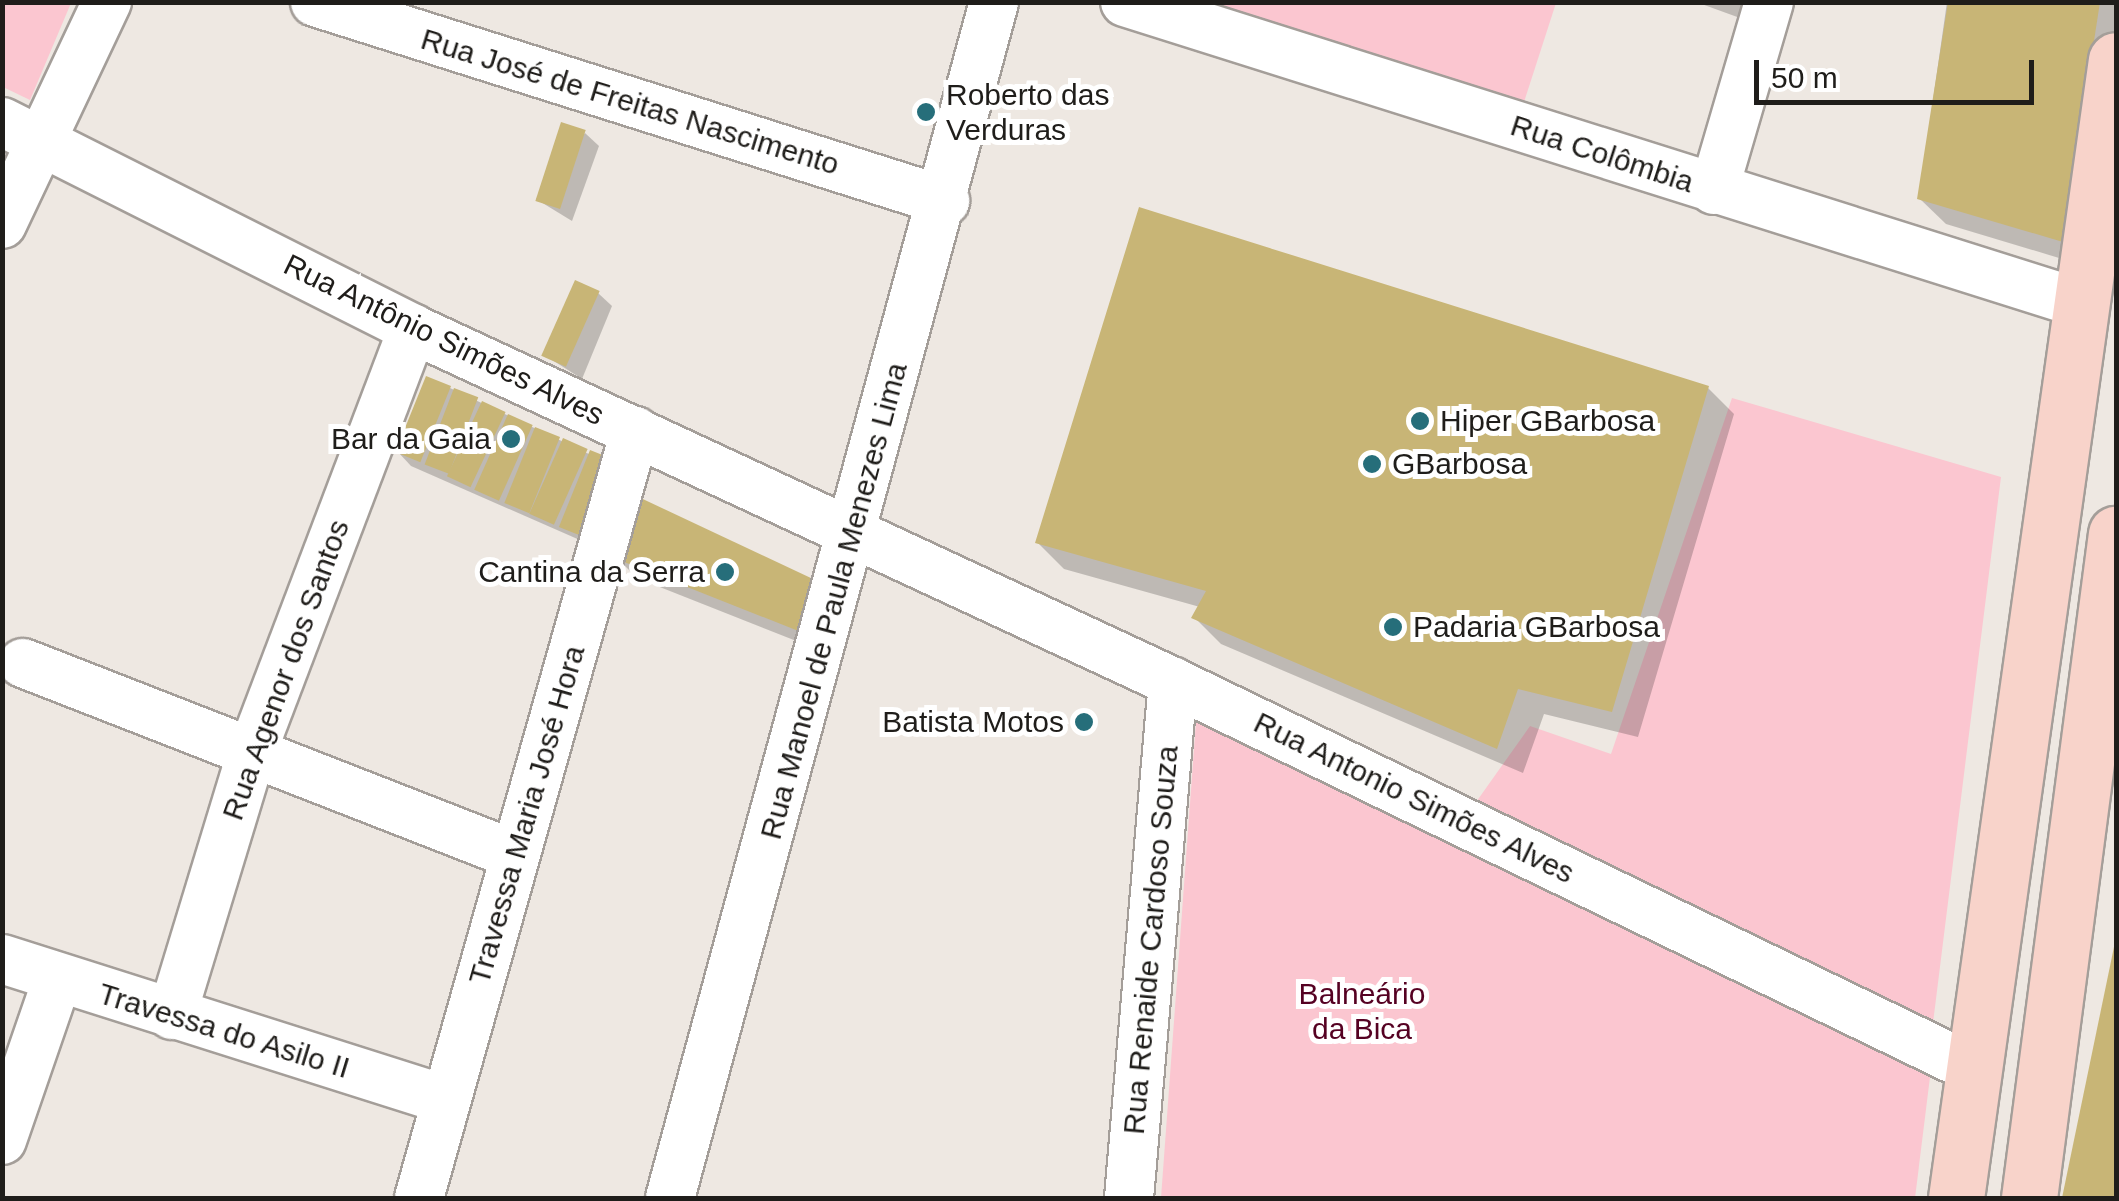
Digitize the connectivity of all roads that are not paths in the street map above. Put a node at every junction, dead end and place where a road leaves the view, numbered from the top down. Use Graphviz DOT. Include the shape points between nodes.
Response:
graph roads {
  1 [pos="107,2"];
  2 [pos="315,2"];
  3 [pos="994,2"];
  4 [pos="1125,2"];
  5 [pos="1769,2"];
  6 [pos="2116,60"];
  7 [pos="22,132"];
  8 [pos="1714,190"];
  9 [pos="946,201"];
  10 [pos="2,224"];
  11 [pos="2079,303"];
  12 [pos="413,329"];
  13 [pos="635,431"];
  14 [pos="851,532"];
  15 [pos="2116,534"];
  16 [pos="23,662"];
  17 [pos="1173,682"];
  18 [pos="252,752"];
  19 [pos="515,855"];
  20 [pos="2,960"];
  21 [pos="58,980"];
  22 [pos="172,1015"];
  23 [pos="1974,1068"];
  24 [pos="446,1100"];
  25 [pos="2,1140"];
  26 [pos="419,1198"];
  27 [pos="670,1198"];
  28 [pos="1129,1198"];
  29 [pos="1956,1198"];
  30 [pos="2029,1198"];
  1 -- 7 [label="street"];
  2 -- 9 [label="street, Rua José de Freitas Nascimento"];
  3 -- 9 [label="street, Rua Manoel de Paula Menezes Lima"];
  4 -- 8 [label="street, Rua Colômbia"];
  5 -- 8 [label="street"];
  6 -- 11 [label="main road"];
  7 -- 10 [label="street"];
  7 -- 12 [label="street, Rua Antônio Simões Alves"];
  8 -- 11 [label="street, Rua Colômbia"];
  9 -- 14 [label="street, Rua Manoel de Paula Menezes Lima"];
  11 -- 23 [label="main road"];
  12 -- 13 [label="street, Rua Antônio Simões Alves"];
  12 -- 18 [label="street, Rua Agenor dos Santos"];
  13 -- 14 [label="street, Rua Antônio Simões Alves"];
  13 -- 19 [label="street, Travessa Maria José Hora"];
  14 -- 17 [label="street, Rua Antonio Simões Alves"];
  14 -- 27 [label="street, Rua Manoel de Paula Menezes Lima"];
  15 -- 30 [label="main road"];
  16 -- 18 [label="street"];
  17 -- 23 [label="street, Rua Antonio Simões Alves"];
  17 -- 28 [label="street, Rua Renaide Cardoso Souza"];
  18 -- 19 [label="street"];
  18 -- 22 [label="street, Rua Agenor dos Santos"];
  19 -- 24 [label="street, Travessa Maria José Hora"];
  20 -- 21 [label="street, Travessa do Asilo II"];
  21 -- 22 [label="street, Travessa do Asilo II"];
  21 -- 25 [label="street"];
  22 -- 24 [label="street, Travessa do Asilo II"];
  23 -- 29 [label="main road"];
  24 -- 26 [label="street, Travessa Maria José Hora"];
}
